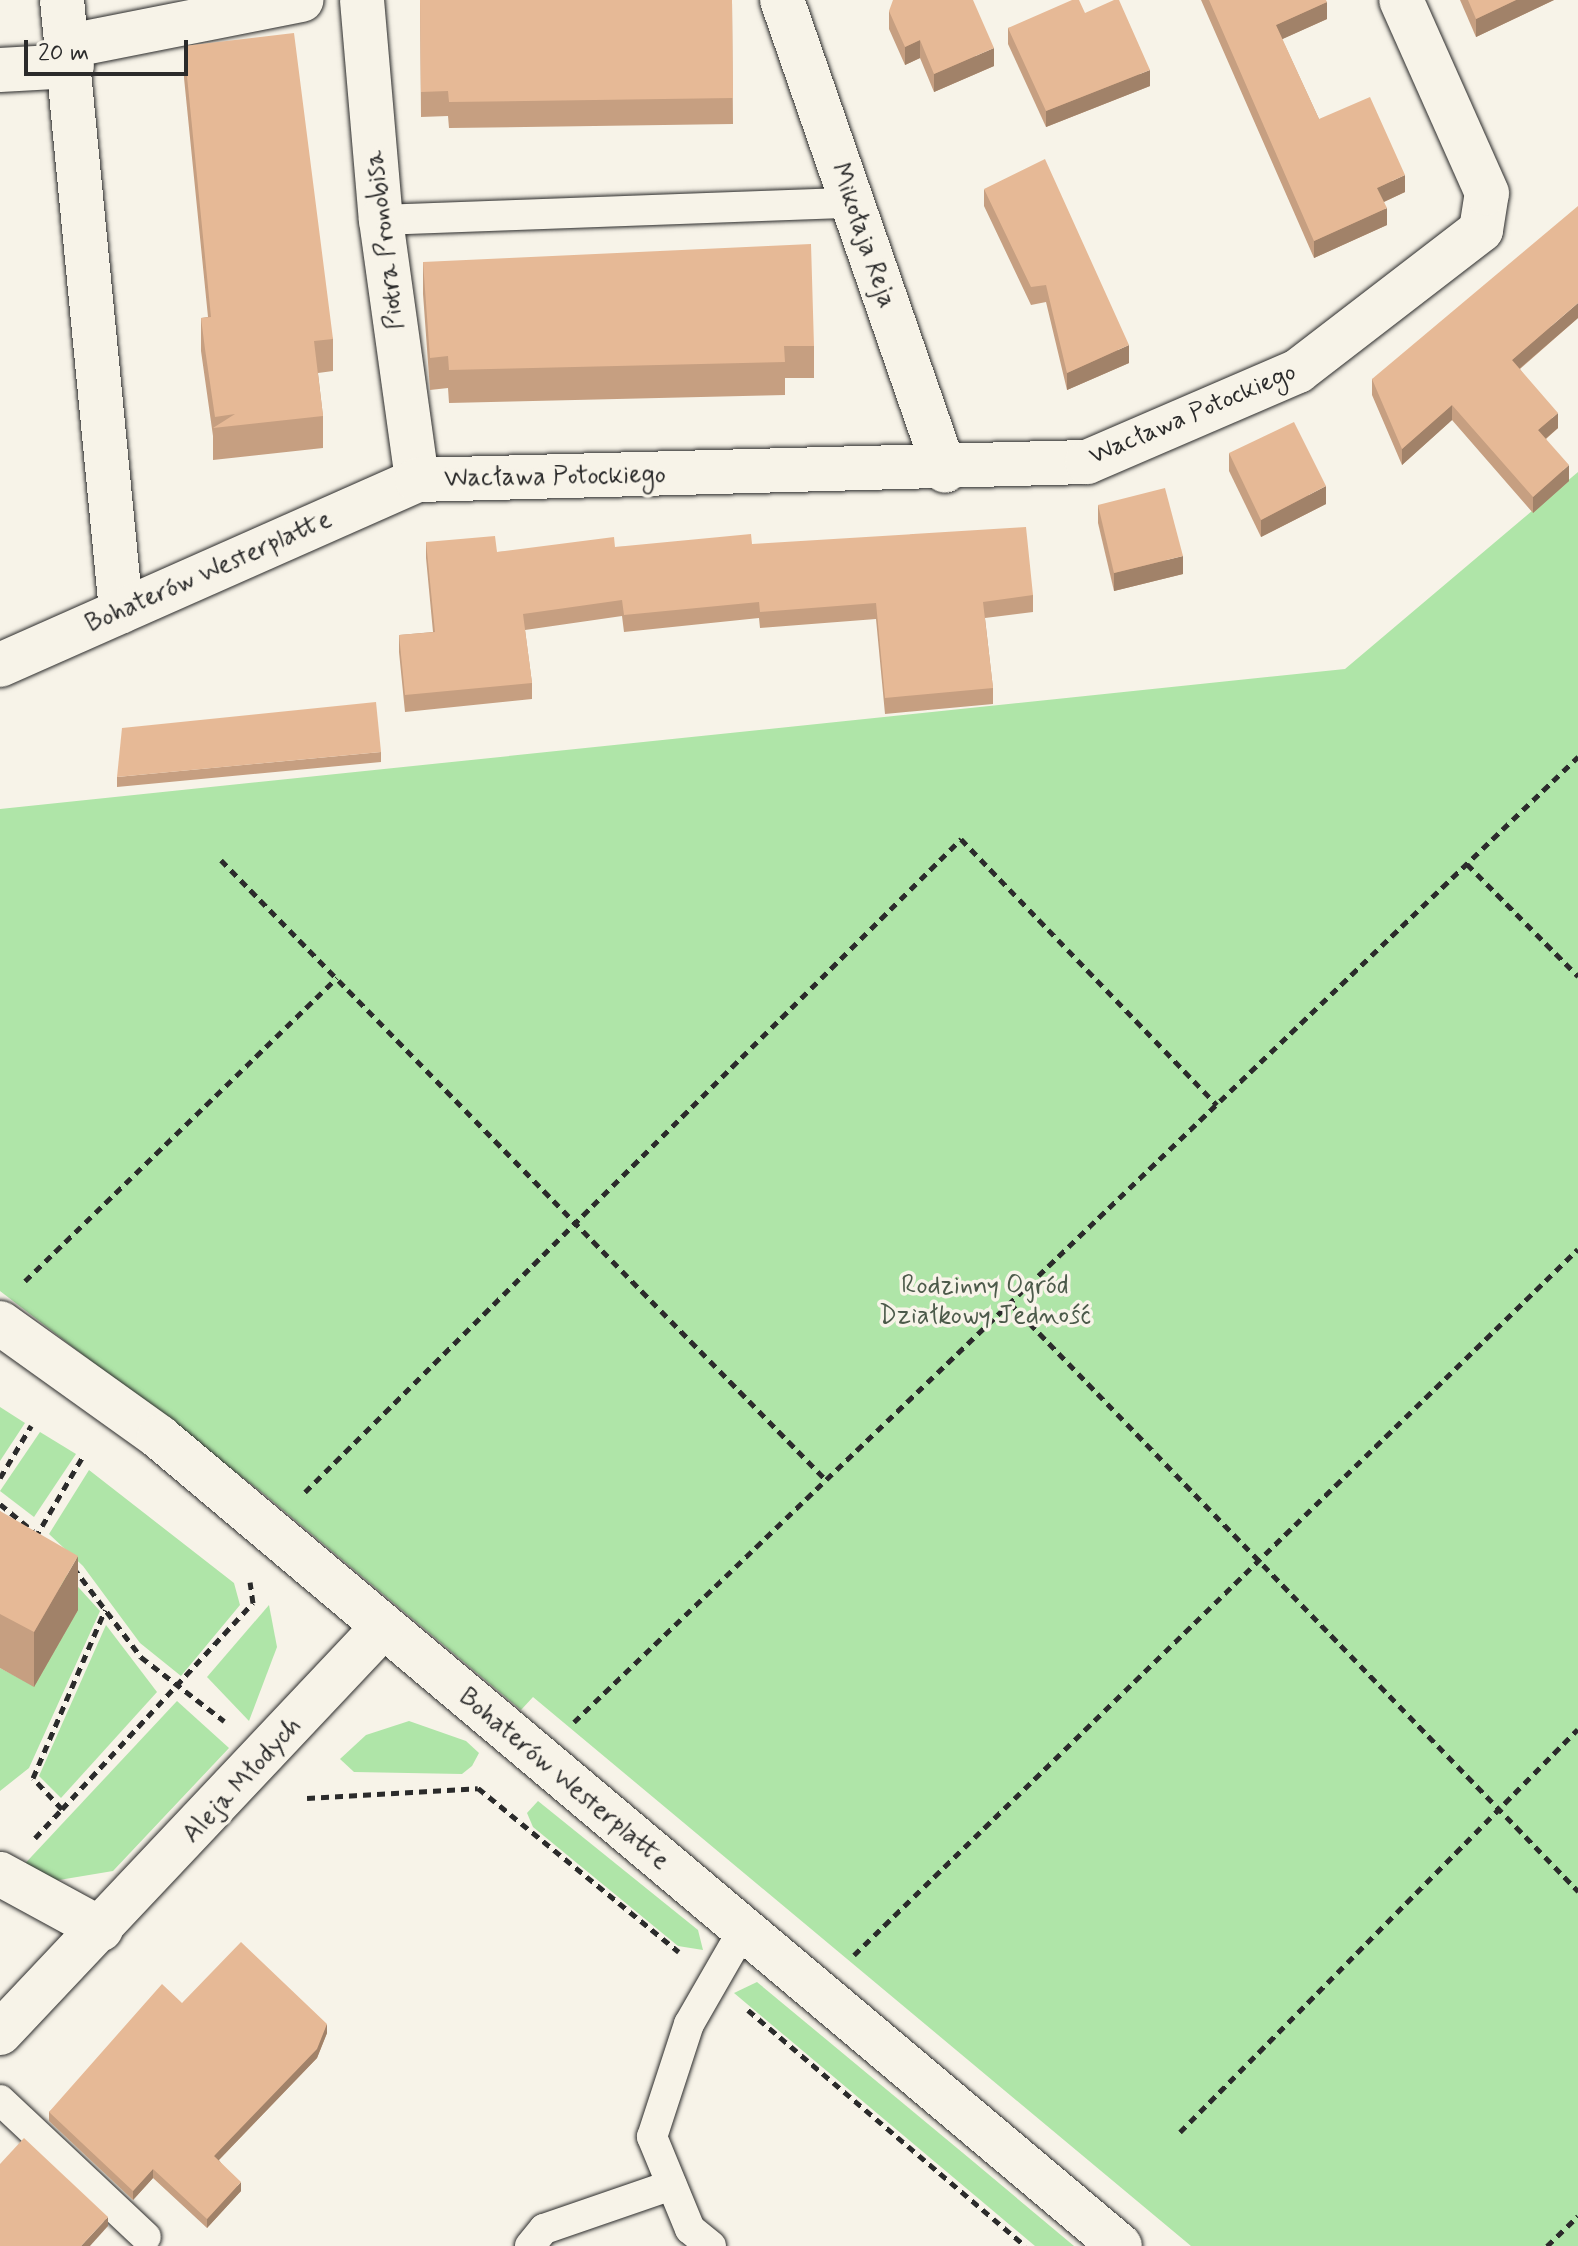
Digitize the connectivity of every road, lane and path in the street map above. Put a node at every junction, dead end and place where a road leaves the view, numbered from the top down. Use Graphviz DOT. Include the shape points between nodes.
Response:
graph roads {
  1 [pos="62,0"];
  2 [pos="301,0"];
  3 [pos="362,0"];
  4 [pos="782,0"];
  5 [pos="1401,0"];
  6 [pos="70,56"];
  7 [pos="0,70"];
  8 [pos="849,203"];
  9 [pos="381,220"];
  10 [pos="945,471"];
  11 [pos="417,480"];
  12 [pos="121,611"];
  13 [pos="0,665"];
  14 [pos="1578,757"];
  15 [pos="221,860"];
  16 [pos="1467,864"];
  17 [pos="1578,976"];
  18 [pos="337,978"];
  19 [pos="1217,1105"];
  20 [pos="573,1220"];
  21 [pos="1578,1249"];
  22 [pos="1010,1303"];
  23 [pos="8,1306"];
  24 [pos="31,1426"];
  25 [pos="82,1458"];
  26 [pos="0,1478"];
  27 [pos="826,1480"];
  28 [pos="301,1496"];
  29 [pos="0,1504"];
  30 [pos="37,1534"];
  31 [pos="48,1544"];
  32 [pos="30,1547"];
  33 [pos="59,1554"];
  34 [pos="1257,1558"];
  35 [pos="243,1568"];
  36 [pos="105,1610"];
  37 [pos="381,1629"];
  38 [pos="183,1684"];
  39 [pos="229,1726"];
  40 [pos="1578,1729"];
  41 [pos="565,1731"];
  42 [pos="307,1798"];
  43 [pos="1497,1807"];
  44 [pos="62,1809"];
  45 [pos="2,1874"];
  46 [pos="1578,1891"];
  47 [pos="101,1929"];
  48 [pos="743,1930"];
  49 [pos="843,1967"];
  50 [pos="714,1981"];
  51 [pos="0,2033"];
  52 [pos="0,2100"];
  53 [pos="1180,2132"];
  54 [pos="672,2185"];
  55 [pos="1578,2216"];
  56 [pos="146,2237"];
  57 [pos="530,2246"];
  58 [pos="711,2246"];
  59 [pos="1025,2246"];
  60 [pos="1120,2246"];
  61 [pos="1547,2246"];
  1 -- 6 [label="street"];
  2 -- 6 [label="street"];
  3 -- 9 [label="street, Piotra Pronobisa"];
  4 -- 8 [label="street, Mikołaja Reja"];
  5 -- 10 [label="street, Wacława Potockiego" via="1487,193 1481,230 1298,371 1087,462"];
  6 -- 7 [label="street"];
  6 -- 12 [label="street"];
  8 -- 9 [label="lane"];
  8 -- 10 [label="street, Mikołaja Reja"];
  9 -- 11 [label="street, Piotra Pronobisa"];
  10 -- 11 [label="street, Wacława Potockiego"];
  11 -- 12 [label="street, Bohaterów Westerplatte"];
  12 -- 13 [label="street, Bohaterów Westerplatte"];
  14 -- 16 [label="path"];
  15 -- 18 [label="path"];
  16 -- 17 [label="path"];
  16 -- 19 [label="path"];
  18 -- 20 [label="path"];
  18 -- 23 [label="path"];
  19 -- 20 [label="path" via="961,839"];
  19 -- 22 [label="path"];
  20 -- 27 [label="path"];
  20 -- 28 [label="path"];
  21 -- 34 [label="path"];
  22 -- 27 [label="path"];
  22 -- 34 [label="path"];
  23 -- 37 [label="street, Bohaterów Westerplatte"];
  24 -- 26 [label="path"];
  25 -- 30 [label="path"];
  27 -- 41 [label="path"];
  29 -- 30 [label="path"];
  30 -- 31 [label="path"];
  30 -- 32 [label="path"];
  33 -- 36 [label="path"];
  34 -- 43 [label="path"];
  34 -- 49 [label="path"];
  35 -- 38 [label="path" via="253,1603"];
  36 -- 38 [label="path" via="141,1657"];
  36 -- 44 [label="path" via="33,1778"];
  37 -- 47 [label="street, Aleja Młodych"];
  37 -- 48 [label="street, Bohaterów Westerplatte"];
  38 -- 39 [label="path"];
  38 -- 44 [label="path"];
  40 -- 43 [label="path"];
  42 -- 50 [label="path" via="478,1788"];
  43 -- 46 [label="path"];
  43 -- 53 [label="path"];
  44 -- 45 [label="path"];
  45 -- 47 [label="street"];
  47 -- 51 [label="street, Aleja Młodych"];
  48 -- 50 [label="lane"];
  48 -- 60 [label="street, Bohaterów Westerplatte"];
  50 -- 54 [label="lane" via="689,2024 652,2137"];
  50 -- 59 [label="path"];
  52 -- 56 [label="lane"];
  54 -- 57 [label="lane" via="544,2229"];
  54 -- 58 [label="lane" via="690,2229"];
  55 -- 61 [label="path"];
}
